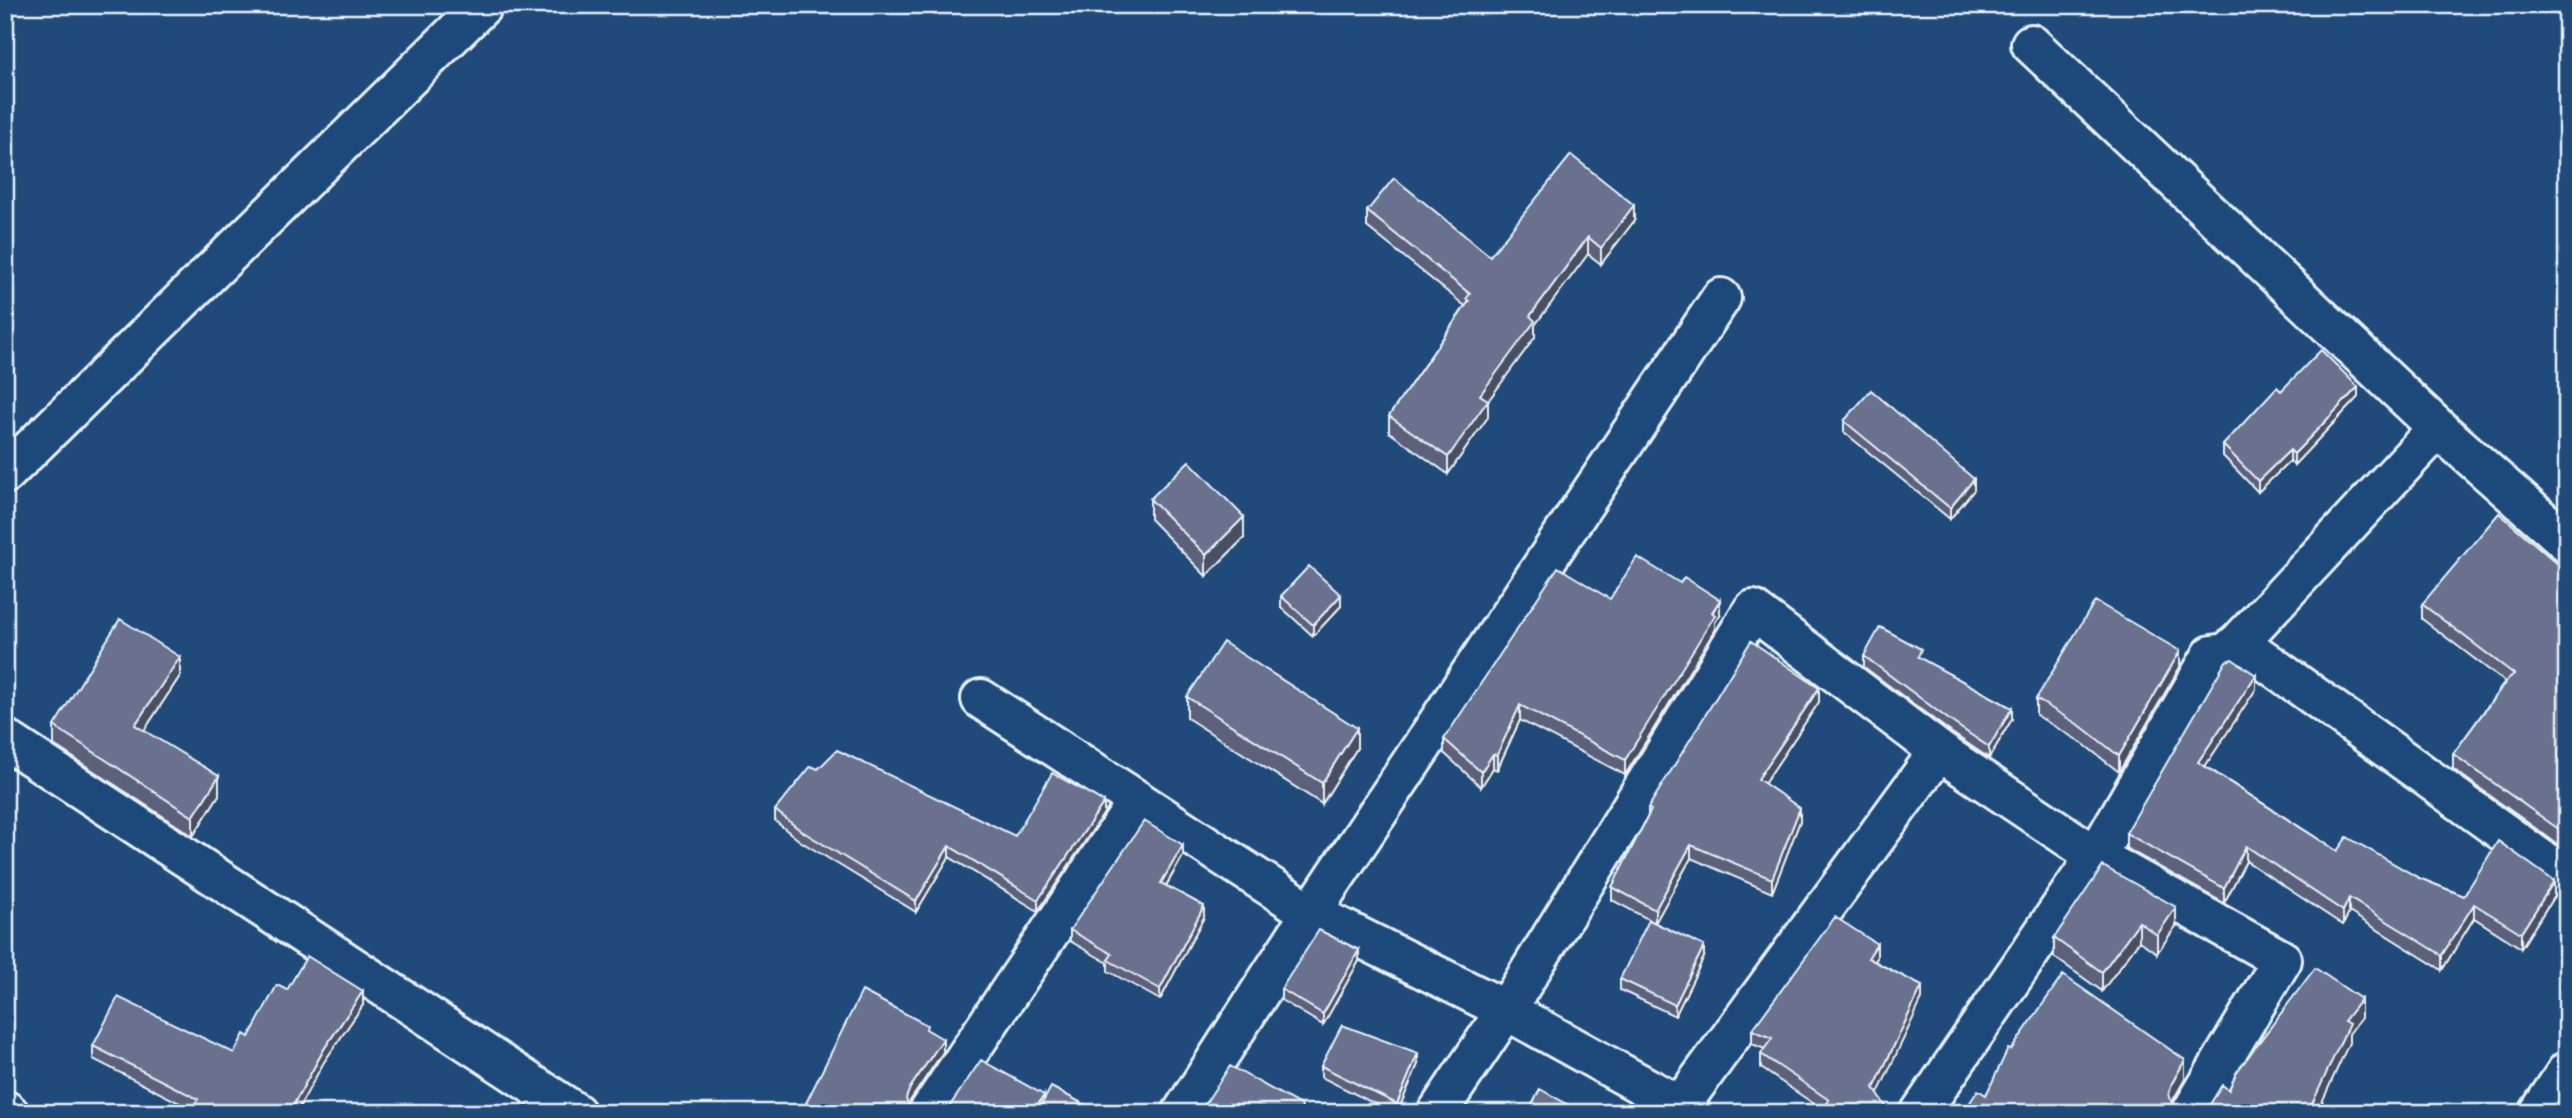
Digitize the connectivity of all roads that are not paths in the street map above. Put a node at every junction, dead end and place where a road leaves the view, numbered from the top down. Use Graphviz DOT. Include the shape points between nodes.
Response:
graph roads {
  1 [pos="483,5"];
  2 [pos="2031,44"];
  3 [pos="1721,298"];
  4 [pos="2438,428"];
  5 [pos="5,474"];
  6 [pos="2567,542"];
  7 [pos="2239,642"];
  8 [pos="981,699"];
  9 [pos="5,739"];
  10 [pos="1939,751"];
  11 [pos="1138,801"];
  12 [pos="2096,856"];
  13 [pos="2567,878"];
  14 [pos="1311,913"];
  15 [pos="1506,1010"];
  16 [pos="2567,1070"];
  17 [pos="1682,1110"];
  18 [pos="576,1113"];
  19 [pos="928,1113"];
  20 [pos="1182,1113"];
  21 [pos="1437,1113"];
  22 [pos="1920,1113"];
  23 [pos="2192,1113"];
  24 [pos="2539,1113"];
  1 -- 5 [label="street"];
  2 -- 4 [label="street"];
  3 -- 14 [label="street"];
  4 -- 6 [label="street"];
  4 -- 7 [label="street"];
  7 -- 12 [label="street" via="2226,653 2212,655"];
  7 -- 13 [label="street"];
  8 -- 11 [label="street"];
  9 -- 18 [label="street"];
  10 -- 12 [label="street"];
  10 -- 15 [label="street" via="1753,610"];
  10 -- 17 [label="street"];
  11 -- 14 [label="street"];
  11 -- 19 [label="street"];
  12 -- 22 [label="street"];
  12 -- 23 [label="street" via="2281,960"];
  14 -- 15 [label="street"];
  14 -- 20 [label="street"];
  15 -- 17 [label="street"];
  15 -- 21 [label="street"];
  16 -- 24 [label="street"];
}
